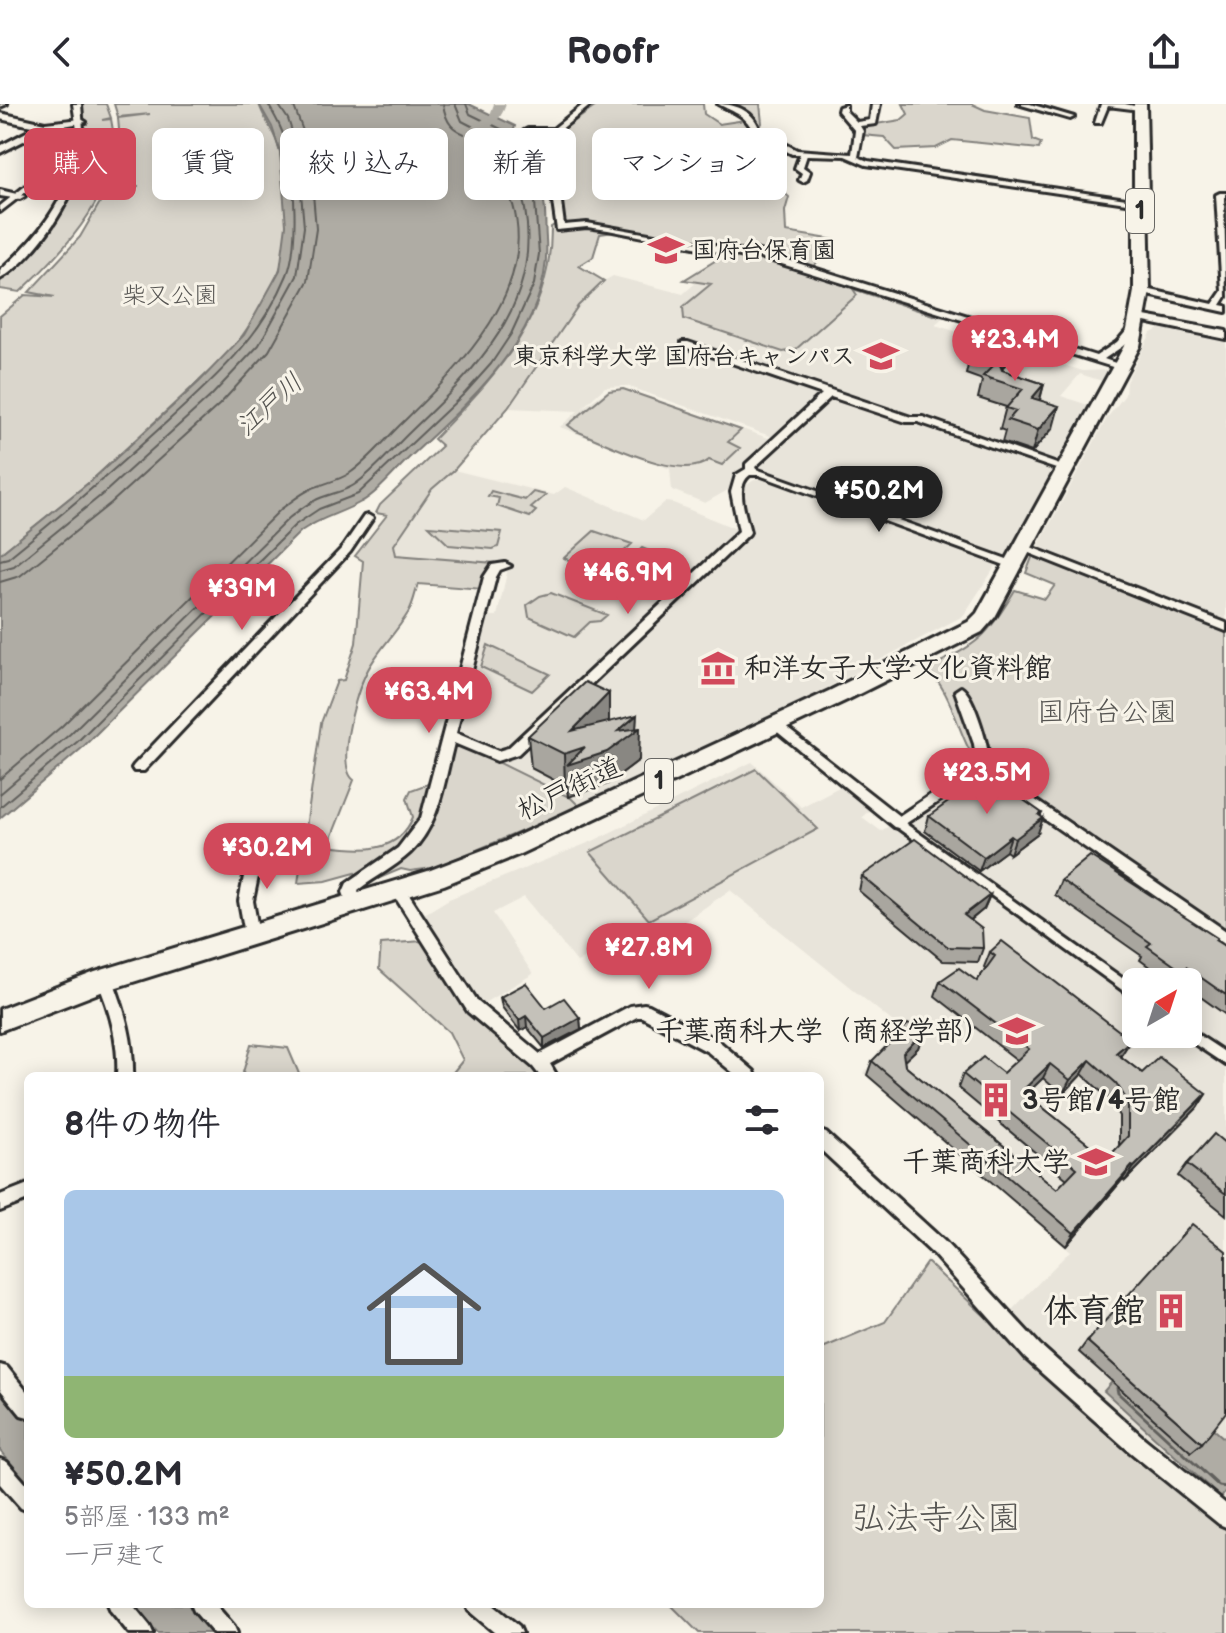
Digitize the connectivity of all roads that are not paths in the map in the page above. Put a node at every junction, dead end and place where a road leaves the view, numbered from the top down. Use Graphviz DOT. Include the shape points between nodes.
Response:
graph roads {
  1 [pos="77,104"];
  2 [pos="588,104"];
  3 [pos="722,104"];
  4 [pos="876,104"];
  5 [pos="1022,104"];
  6 [pos="1062,104"];
  7 [pos="1106,104"];
  8 [pos="1140,106"];
  9 [pos="843,107"];
  10 [pos="1049,112"];
  11 [pos="0,116"];
  12 [pos="1070,117"];
  13 [pos="1098,121"];
  14 [pos="81,122"];
  15 [pos="855,124"];
  16 [pos="45,126"];
  17 [pos="82,128"];
  18 [pos="558,128"];
  19 [pos="0,150"];
  20 [pos="803,155"];
  21 [pos="855,156"];
  22 [pos="803,180"];
  23 [pos="0,193"];
  24 [pos="24,193"];
  25 [pos="1226,195"];
  26 [pos="20,196"];
  27 [pos="63,200"];
  28 [pos="556,200"];
  29 [pos="1140,203"];
  30 [pos="0,210"];
  31 [pos="1223,229"];
  32 [pos="0,276"];
  33 [pos="1142,291"];
  34 [pos="1221,308"];
  35 [pos="1138,321"];
  36 [pos="1226,335"];
  37 [pos="685,344"];
  38 [pos="1099,358"];
  39 [pos="1122,367"];
  40 [pos="829,393"];
  41 [pos="1066,469"];
  42 [pos="752,471"];
  43 [pos="368,518"];
  44 [pos="1018,556"];
  45 [pos="505,566"];
  46 [pos="1226,627"];
  47 [pos="961,691"];
  48 [pos="775,725"];
  49 [pos="448,735"];
  50 [pos="139,768"];
  51 [pos="983,773"];
  52 [pos="899,823"];
  53 [pos="257,847"];
  54 [pos="397,888"];
  55 [pos="353,902"];
  56 [pos="252,934"];
  57 [pos="1226,939"];
  58 [pos="105,980"];
  59 [pos="1122,985"];
  60 [pos="0,1020"];
  61 [pos="1202,1043"];
  62 [pos="1226,1060"];
  63 [pos="539,1062"];
  64 [pos="125,1072"];
  65 [pos="546,1072"];
  66 [pos="743,1072"];
  67 [pos="824,1142"];
  68 [pos="24,1194"];
  69 [pos="0,1203"];
  70 [pos="0,1374"];
  71 [pos="24,1403"];
  72 [pos="0,1469"];
  73 [pos="24,1496"];
  74 [pos="1226,1517"];
  75 [pos="121,1608"];
  76 [pos="205,1608"];
  77 [pos="481,1608"];
  78 [pos="143,1633"];
  79 [pos="227,1633"];
  80 [pos="512,1633"];
  1 -- 14 [label="street"];
  2 -- 18 [label="street"];
  3 -- 20 [label="street" via="746,114 759,134"];
  4 -- 15 [label="street" via="873,122"];
  5 -- 10 [label="street"];
  6 -- 10 [label="street"];
  7 -- 8 [label="street"];
  7 -- 13 [label="street"];
  8 -- 29 [label="main road, 松戸街道 / 1"];
  9 -- 15 [label="street"];
  10 -- 12 [label="street"];
  11 -- 16 [label="street"];
  14 -- 16 [label="street"];
  14 -- 17 [label="street"];
  15 -- 21 [label="street"];
  16 -- 19 [label="street"];
  20 -- 21 [label="street"];
  20 -- 22 [label="street"];
  21 -- 29 [label="street" via="866,163"];
  23 -- 26 [label="street"];
  24 -- 26 [label="street"];
  25 -- 31 [label="street" via="1220,195"];
  26 -- 30 [label="street"];
  27 -- 32 [label="street" via="52,220"];
  28 -- 38 [label="street" via="560,228 594,225 756,253"];
  29 -- 33 [label="main road, 松戸街道 / 1"];
  31 -- 34 [label="street" via="1226,291"];
  33 -- 34 [label="street"];
  33 -- 35 [label="main road, 松戸街道 / 1"];
  35 -- 36 [label="street" via="1165,321"];
  35 -- 38 [label="street" via="1120,344"];
  35 -- 39 [label="main road, 松戸街道 / 1"];
  37 -- 40 [label="street"];
  38 -- 39 [label="street"];
  39 -- 41 [label="main road, 松戸街道 / 1"];
  40 -- 41 [label="street"];
  40 -- 42 [label="street" via="750,466"];
  41 -- 44 [label="main road, 松戸街道 / 1"];
  42 -- 44 [label="street"];
  42 -- 49 [label="street" via="744,473 735,488 745,532 513,751 497,756"];
  43 -- 50 [label="street" via="346,550"];
  44 -- 46 [label="street"];
  44 -- 48 [label="main road, 松戸街道 / 1" via="975,627"];
  45 -- 49 [label="street" via="496,567 490,577"];
  47 -- 51 [label="street" via="978,738"];
  48 -- 52 [label="street"];
  48 -- 54 [label="main road, 松戸街道 / 1" via="546,835"];
  49 -- 55 [label="street" via="428,819 416,842 352,887"];
  51 -- 52 [label="street" via="972,773"];
  51 -- 57 [label="street"];
  52 -- 59 [label="street"];
  53 -- 56 [label="street" via="246,901"];
  54 -- 55 [label="main road, 松戸街道 / 1"];
  54 -- 63 [label="street" via="473,1007"];
  55 -- 56 [label="main road, 松戸街道 / 1"];
  56 -- 58 [label="main road, 松戸街道 / 1"];
  58 -- 60 [label="main road, 松戸街道 / 1"];
  58 -- 64 [label="street" via="124,1036"];
  61 -- 62 [label="street"];
  63 -- 65 [label="street"];
  63 -- 66 [label="street" via="644,1010 714,1047"];
  67 -- 74 [label="street" via="939,1248 1033,1352"];
  68 -- 69 [label="street"];
  70 -- 71 [label="street"];
  72 -- 73 [label="street"];
  75 -- 78 [label="street"];
  76 -- 79 [label="street"];
  77 -- 80 [label="street"];
}
